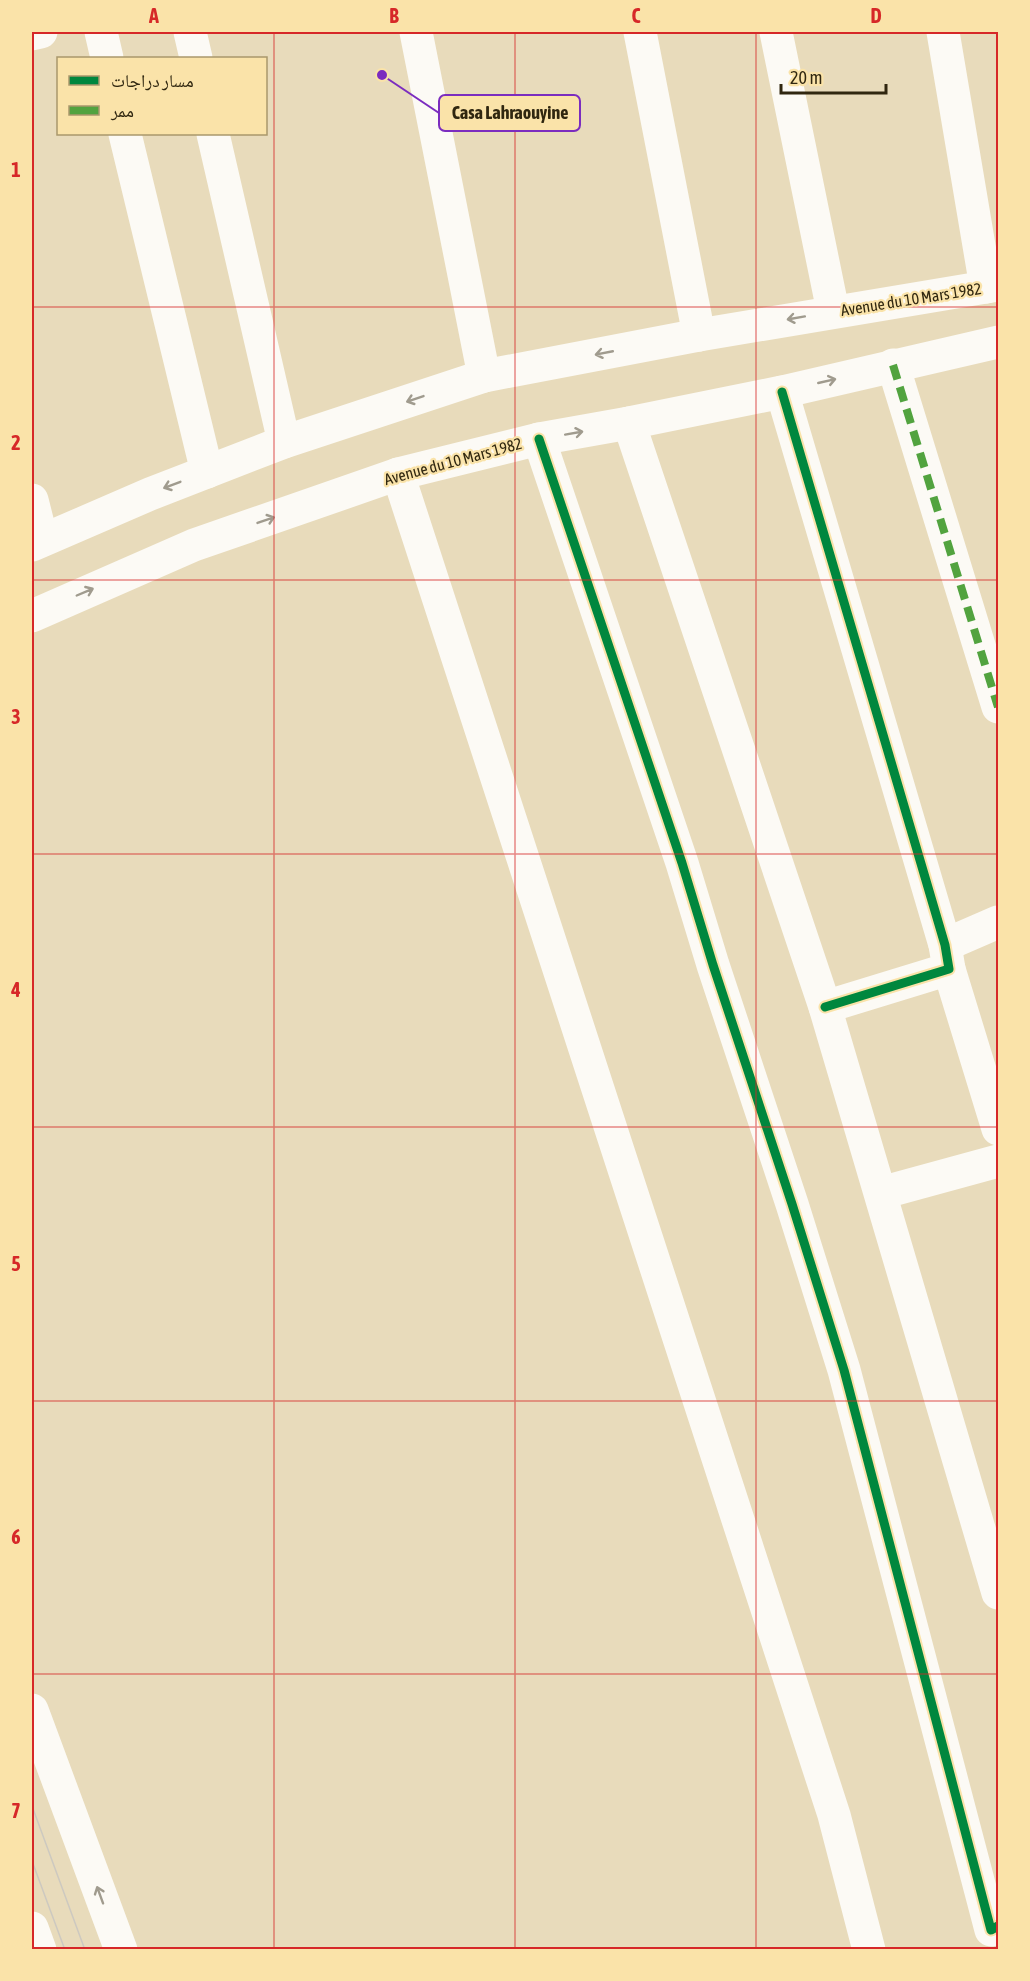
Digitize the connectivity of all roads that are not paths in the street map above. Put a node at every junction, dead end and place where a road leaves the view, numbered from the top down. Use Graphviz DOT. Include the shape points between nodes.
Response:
graph roads {
  1 [pos="41,32"];
  2 [pos="101,32"];
  3 [pos="190,32"];
  4 [pos="416,32"];
  5 [pos="640,32"];
  6 [pos="776,32"];
  7 [pos="943,32"];
  8 [pos="32,34"];
  9 [pos="107,57"];
  10 [pos="196,57"];
  11 [pos="125,135"];
  12 [pos="213,135"];
  13 [pos="992,286"];
  14 [pos="833,311"];
  15 [pos="699,334"];
  16 [pos="999,342"];
  17 [pos="893,365"];
  18 [pos="484,376"];
  19 [pos="782,392"];
  20 [pos="629,423"];
  21 [pos="539,439"];
  22 [pos="284,442"];
  23 [pos="207,472"];
  24 [pos="398,474"];
  25 [pos="32,500"];
  26 [pos="37,542"];
  27 [pos="32,616"];
  28 [pos="999,707"];
  29 [pos="999,922"];
  30 [pos="947,957"];
  31 [pos="825,1008"];
  32 [pos="999,1129"];
  33 [pos="999,1161"];
  34 [pos="881,1193"];
  35 [pos="999,1593"];
  36 [pos="32,1710"];
  37 [pos="999,1926"];
  38 [pos="32,1928"];
  39 [pos="40,1950"];
  40 [pos="121,1950"];
  41 [pos="869,1950"];
  1 -- 8 [label="street"];
  2 -- 9 [label="street"];
  3 -- 10 [label="street"];
  4 -- 18 [label="street"];
  5 -- 15 [label="street"];
  6 -- 14 [label="street"];
  7 -- 13 [label="street"];
  11 -- 23 [label="street"];
  12 -- 22 [label="street"];
  13 -- 14 [label="street, Avenue du 10 Mars 1982"];
  14 -- 15 [label="street, Avenue du 10 Mars 1982, one-way"];
  15 -- 18 [label="street, Avenue du 10 Mars 1982, one-way"];
  16 -- 17 [label="street, Avenue du 10 Mars 1982"];
  19 -- 17 [label="street, Avenue du 10 Mars 1982, one-way"];
  17 -- 28 [label="street"];
  18 -- 22 [label="street, Avenue du 10 Mars 1982, one-way"];
  19 -- 20 [label="street, Avenue du 10 Mars 1982"];
  19 -- 30 [label="street"];
  21 -- 20 [label="street, Avenue du 10 Mars 1982, one-way"];
  20 -- 31 [label="street"];
  21 -- 24 [label="street, Avenue du 10 Mars 1982"];
  21 -- 37 [label="street" via="682,863 844,1370 991,1930"];
  22 -- 23 [label="street, Avenue du 10 Mars 1982"];
  23 -- 26 [label="street, Avenue du 10 Mars 1982, one-way"];
  27 -- 24 [label="street, Avenue du 10 Mars 1982, one-way" via="194,545"];
  24 -- 41 [label="street" via="830,1804"];
  25 -- 26 [label="street"];
  29 -- 30 [label="street"];
  30 -- 31 [label="street"];
  30 -- 32 [label="street"];
  31 -- 34 [label="street"];
  33 -- 34 [label="street"];
  34 -- 35 [label="street"];
  40 -- 36 [label="street, one-way"];
  38 -- 39 [label="street"];
}
